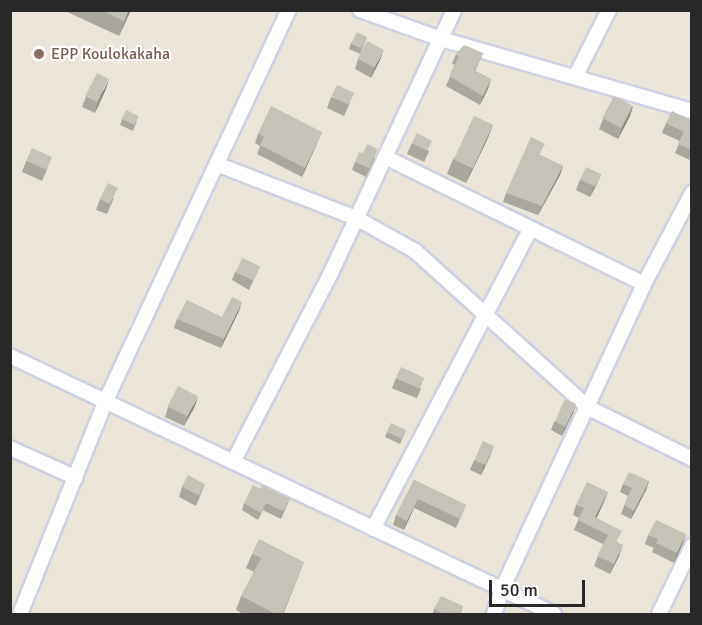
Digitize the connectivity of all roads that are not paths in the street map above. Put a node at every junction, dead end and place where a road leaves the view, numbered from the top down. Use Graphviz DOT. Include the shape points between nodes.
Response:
graph roads {
  1 [pos="289,10"];
  2 [pos="360,10"];
  3 [pos="454,10"];
  4 [pos="609,10"];
  5 [pos="441,39"];
  6 [pos="574,77"];
  7 [pos="692,111"];
  8 [pos="385,156"];
  9 [pos="219,165"];
  10 [pos="692,193"];
  11 [pos="356,218"];
  12 [pos="530,230"];
  13 [pos="644,284"];
  14 [pos="487,313"];
  15 [pos="10,356"];
  16 [pos="106,400"];
  17 [pos="589,408"];
  18 [pos="10,448"];
  19 [pos="692,459"];
  20 [pos="233,462"];
  21 [pos="76,478"];
  22 [pos="373,529"];
  23 [pos="692,546"];
  24 [pos="502,589"];
  25 [pos="20,615"];
  26 [pos="494,615"];
  27 [pos="554,615"];
  28 [pos="659,615"];
  1 -- 9 [label="street"];
  2 -- 5 [label="street"];
  3 -- 5 [label="street"];
  4 -- 6 [label="street"];
  5 -- 6 [label="street"];
  5 -- 8 [label="street"];
  6 -- 7 [label="street"];
  8 -- 11 [label="street"];
  8 -- 12 [label="street"];
  9 -- 11 [label="street"];
  9 -- 16 [label="street"];
  10 -- 13 [label="street"];
  11 -- 14 [label="street" via="415,251"];
  11 -- 20 [label="street" via="258,420"];
  12 -- 13 [label="street"];
  12 -- 14 [label="street"];
  13 -- 17 [label="street"];
  14 -- 17 [label="street" via="552,378"];
  14 -- 22 [label="street"];
  15 -- 16 [label="street"];
  16 -- 20 [label="street"];
  16 -- 21 [label="street"];
  17 -- 19 [label="street"];
  17 -- 24 [label="street"];
  18 -- 21 [label="street"];
  20 -- 22 [label="street"];
  21 -- 25 [label="street"];
  22 -- 24 [label="street"];
  23 -- 28 [label="street"];
  24 -- 26 [label="street"];
  24 -- 27 [label="street"];
}
